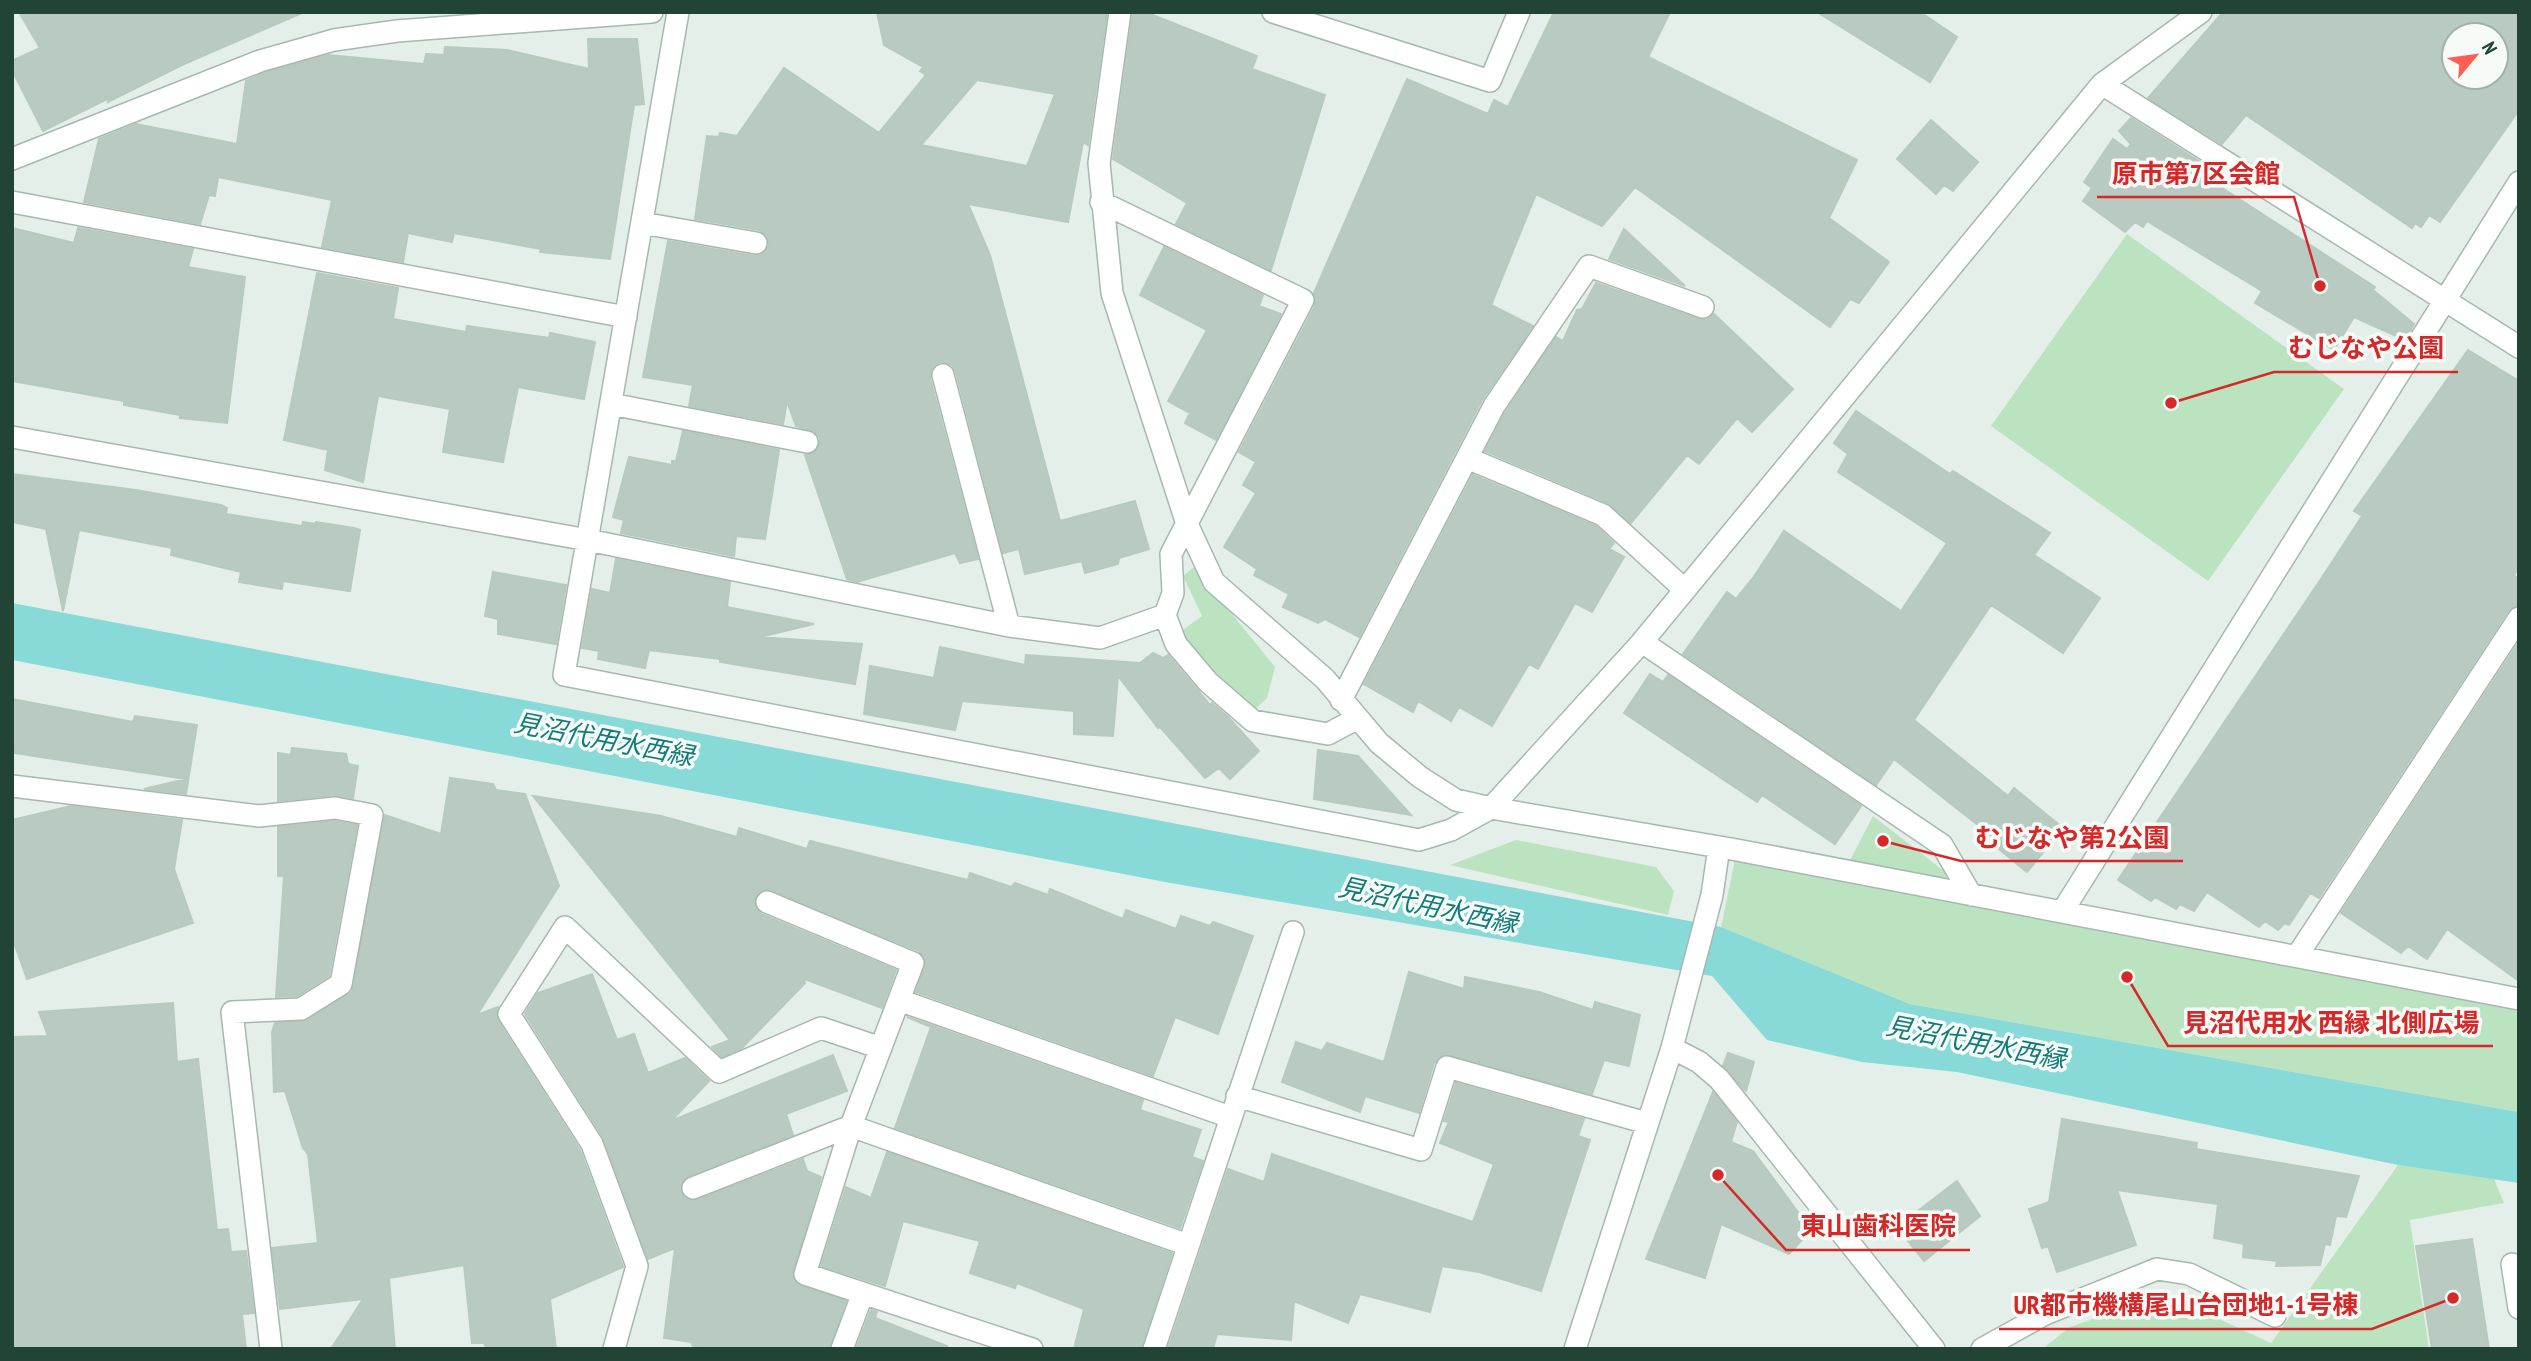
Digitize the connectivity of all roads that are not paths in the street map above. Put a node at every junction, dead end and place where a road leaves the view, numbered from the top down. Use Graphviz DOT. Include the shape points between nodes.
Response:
graph roads {
  1 [pos="652,12"];
  2 [pos="678,12"];
  3 [pos="1120,12"];
  4 [pos="1273,12"];
  5 [pos="1519,12"];
  6 [pos="2202,12"];
  7 [pos="2102,84"];
  8 [pos="12,159"];
  9 [pos="2518,186"];
  10 [pos="12,202"];
  11 [pos="1101,202"];
  12 [pos="642,223"];
  13 [pos="756,243"];
  14 [pos="2447,300"];
  15 [pos="1703,307"];
  16 [pos="626,317"];
  17 [pos="2519,347"];
  18 [pos="943,375"];
  19 [pos="611,404"];
  20 [pos="12,437"];
  21 [pos="807,442"];
  22 [pos="1466,458"];
  23 [pos="1187,524"];
  24 [pos="588,540"];
  25 [pos="1685,590"];
  26 [pos="1165,615"];
  27 [pos="2519,618"];
  28 [pos="1009,626"];
  29 [pos="1642,642"];
  30 [pos="1341,700"];
  31 [pos="1356,719"];
  32 [pos="12,786"];
  33 [pos="1491,808"];
  34 [pos="1719,847"];
  35 [pos="1971,895"];
  36 [pos="767,902"];
  37 [pos="2062,912"];
  38 [pos="1293,932"];
  39 [pos="2297,956"];
  40 [pos="2519,999"];
  41 [pos="899,1000"];
  42 [pos="881,1048"];
  43 [pos="1672,1048"];
  44 [pos="1237,1096"];
  45 [pos="1230,1117"];
  46 [pos="1647,1123"];
  47 [pos="851,1126"];
  48 [pos="693,1188"];
  49 [pos="1188,1245"];
  50 [pos="2512,1264"];
  51 [pos="863,1293"];
  52 [pos="2519,1308"];
  53 [pos="2275,1317"];
  54 [pos="616,1343"];
  55 [pos="271,1349"];
  56 [pos="842,1349"];
  57 [pos="1032,1349"];
  58 [pos="1154,1349"];
  59 [pos="1575,1349"];
  60 [pos="1934,1349"];
  61 [pos="1982,1349"];
  1 -- 8 [label="street" via="334,40 260,61"];
  2 -- 12 [label="street"];
  3 -- 11 [label="street" via="1099,163"];
  4 -- 5 [label="street" via="1490,81"];
  6 -- 7 [label="street"];
  7 -- 14 [label="street"];
  7 -- 25 [label="street"];
  9 -- 14 [label="street"];
  10 -- 16 [label="street"];
  11 -- 23 [label="street" via="1112,293"];
  11 -- 23 [label="street" via="1303,299"];
  12 -- 13 [label="street"];
  12 -- 16 [label="street"];
  14 -- 17 [label="street"];
  14 -- 37 [label="street"];
  15 -- 22 [label="street" via="1589,266 1494,406"];
  16 -- 19 [label="street"];
  18 -- 28 [label="street"];
  19 -- 21 [label="street"];
  19 -- 24 [label="street"];
  20 -- 24 [label="street"];
  22 -- 25 [label="street" via="1603,514"];
  22 -- 30 [label="street"];
  23 -- 26 [label="street" via="1171,554 1173,593"];
  23 -- 30 [label="street" via="1214,582 1325,679"];
  24 -- 28 [label="street"];
  24 -- 33 [label="street" via="564,676 1419,840 1451,830"];
  25 -- 29 [label="street"];
  26 -- 28 [label="street" via="1100,638"];
  26 -- 31 [label="street" via="1176,644 1208,682 1253,721 1328,734"];
  27 -- 39 [label="street"];
  29 -- 33 [label="street"];
  29 -- 35 [label="street" via="1942,845"];
  30 -- 31 [label="street"];
  31 -- 33 [label="street" via="1420,777 1456,800"];
  32 -- 55 [label="street" via="259,816 335,808 372,815 341,984 301,1009 232,1012"];
  33 -- 34 [label="street"];
  34 -- 35 [label="street"];
  34 -- 43 [label="street" via="1712,895"];
  35 -- 37 [label="street"];
  36 -- 41 [label="street" via="912,963"];
  37 -- 39 [label="street"];
  38 -- 44 [label="street"];
  39 -- 40 [label="street"];
  41 -- 42 [label="street"];
  41 -- 45 [label="street"];
  42 -- 47 [label="street"];
  42 -- 54 [label="street" via="821,1028 719,1072 565,927 509,1014 592,1144 637,1266"];
  43 -- 46 [label="street"];
  43 -- 60 [label="street" via="1719,1079"];
  44 -- 45 [label="street"];
  44 -- 46 [label="street" via="1421,1150 1447,1067"];
  45 -- 49 [label="street"];
  46 -- 59 [label="street"];
  47 -- 48 [label="street"];
  47 -- 49 [label="street"];
  47 -- 51 [label="street" via="805,1274"];
  49 -- 58 [label="street"];
  50 -- 52 [label="street"];
  51 -- 56 [label="street"];
  51 -- 57 [label="street"];
  53 -- 61 [label="street" via="2189,1275 2157,1269 2045,1314"];
}
